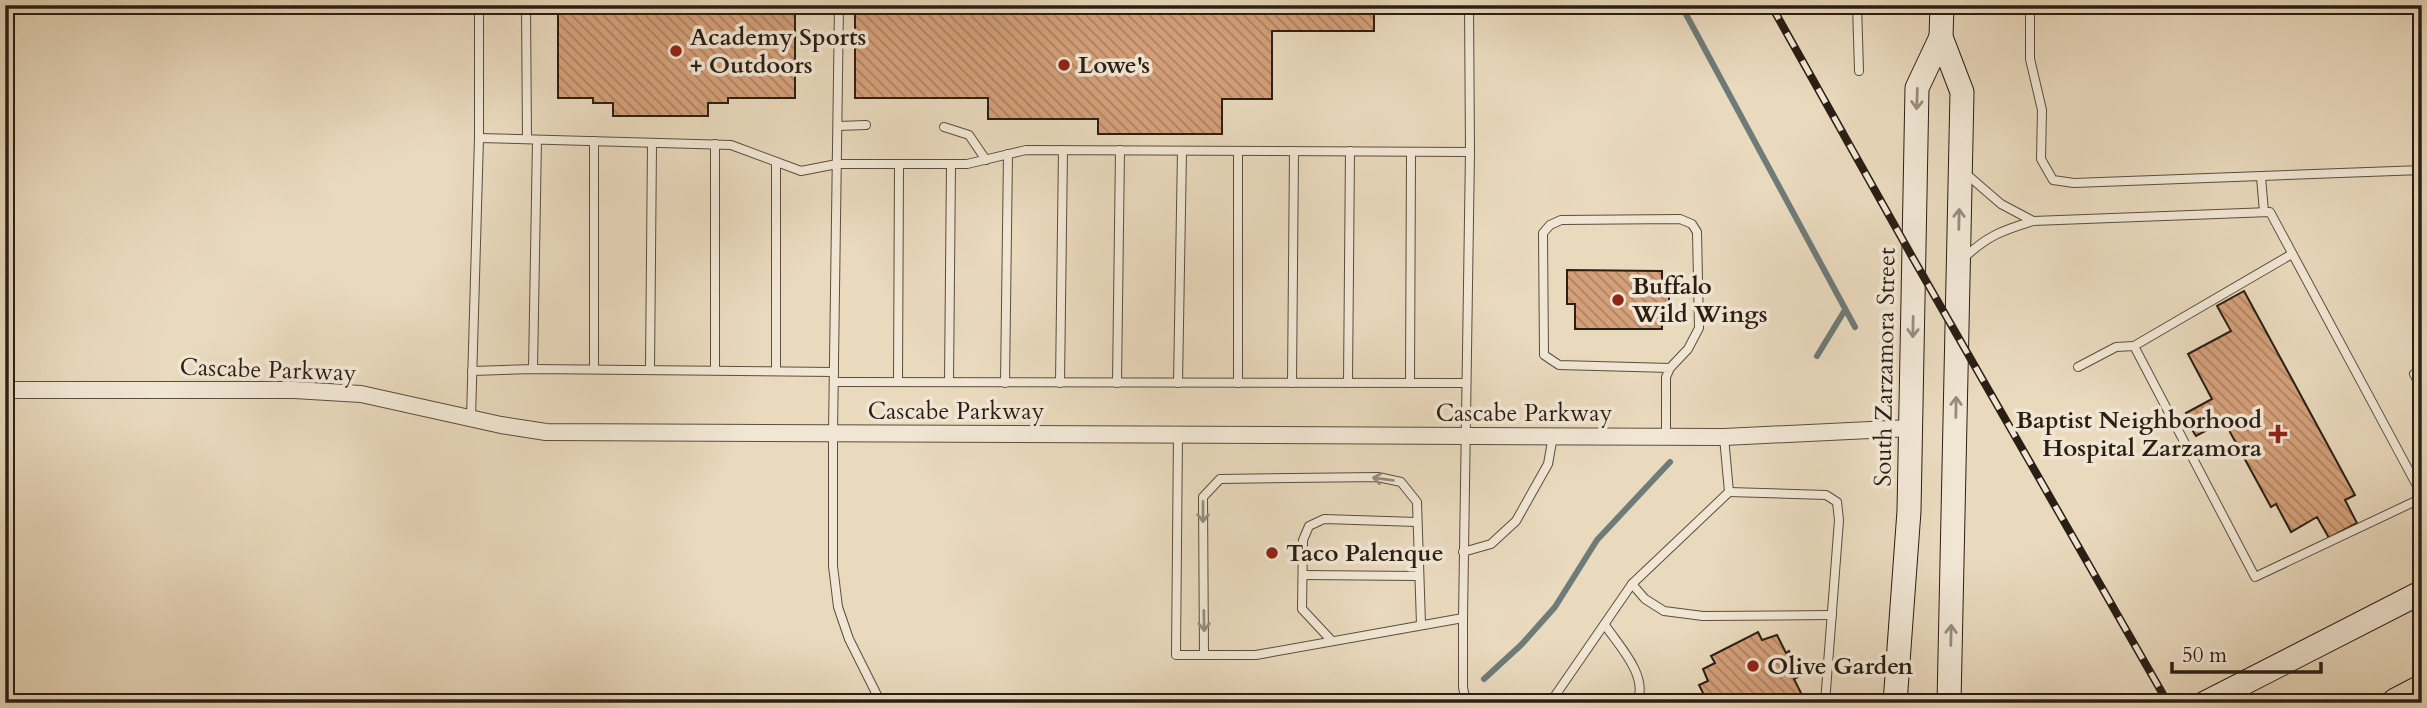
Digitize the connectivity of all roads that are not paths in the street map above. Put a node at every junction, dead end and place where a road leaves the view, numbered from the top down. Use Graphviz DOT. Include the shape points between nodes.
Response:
graph roads {
  1 [pos="479,5"];
  2 [pos="526,5"];
  3 [pos="839,5"];
  4 [pos="1469,5"];
  5 [pos="1857,5"];
  6 [pos="1942,5"];
  7 [pos="2030,5"];
  8 [pos="2067,5"];
  9 [pos="2249,5"];
  10 [pos="1941,37"];
  11 [pos="1858,71"];
  12 [pos="866,125"];
  13 [pos="838,126"];
  14 [pos="944,127"];
  15 [pos="479,138"];
  16 [pos="527,139"];
  17 [pos="537,140"];
  18 [pos="594,141"];
  19 [pos="652,143"];
  20 [pos="715,144"];
  21 [pos="1063,150"];
  22 [pos="1120,150"];
  23 [pos="1182,151"];
  24 [pos="1238,151"];
  25 [pos="1294,151"];
  26 [pos="1350,151"];
  27 [pos="1411,152"];
  28 [pos="1469,152"];
  29 [pos="1008,154"];
  30 [pos="986,160"];
  31 [pos="776,162"];
  32 [pos="837,163"];
  33 [pos="899,164"];
  34 [pos="951,164"];
  35 [pos="1960,169"];
  36 [pos="2422,170"];
  37 [pos="2261,177"];
  38 [pos="2264,212"];
  39 [pos="2033,221"];
  40 [pos="2292,254"];
  41 [pos="1959,263"];
  42 [pos="2134,346"];
  43 [pos="2078,367"];
  44 [pos="1670,368"];
  45 [pos="533,369"];
  46 [pos="593,369"];
  47 [pos="650,370"];
  48 [pos="715,370"];
  49 [pos="472,371"];
  50 [pos="775,371"];
  51 [pos="834,372"];
  52 [pos="2418,372"];
  53 [pos="834,382"];
  54 [pos="898,382"];
  55 [pos="949,382"];
  56 [pos="1005,383"];
  57 [pos="1060,383"];
  58 [pos="1117,383"];
  59 [pos="1178,383"];
  60 [pos="1238,383"];
  61 [pos="1292,383"];
  62 [pos="1348,383"];
  63 [pos="1410,383"];
  64 [pos="1465,383"];
  65 [pos="2422,389"];
  66 [pos="5,390"];
  67 [pos="471,418"];
  68 [pos="1911,428"];
  69 [pos="833,433"];
  70 [pos="1178,434"];
  71 [pos="1464,436"];
  72 [pos="1553,436"];
  73 [pos="1666,436"];
  74 [pos="1724,437"];
  75 [pos="1729,492"];
  76 [pos="2422,496"];
  77 [pos="1417,522"];
  78 [pos="1464,552"];
  79 [pos="1303,575"];
  80 [pos="1418,576"];
  81 [pos="1632,584"];
  82 [pos="2422,592"];
  83 [pos="1832,615"];
  84 [pos="1463,618"];
  85 [pos="1421,624"];
  86 [pos="1605,625"];
  87 [pos="1331,640"];
  88 [pos="1204,655"];
  89 [pos="2422,690"];
  90 [pos="2247,694"];
  91 [pos="881,703"];
  92 [pos="1466,703"];
  93 [pos="1550,703"];
  94 [pos="1637,703"];
  95 [pos="1825,703"];
  96 [pos="1895,703"];
  97 [pos="1949,703"];
  98 [pos="2205,703"];
  99 [pos="2397,703"];
  1 -- 15 [label="lane"];
  2 -- 16 [label="lane"];
  3 -- 13 [label="lane"];
  4 -- 28 [label="lane"];
  5 -- 11 [label="lane"];
  6 -- 10 [label="main road, South Zarzamora Street"];
  7 -- 37 [label="lane" via="2030,59 2042,110 2041,159 2053,180"];
  8 -- 9 [label="lane"];
  10 -- 35 [label="main road, South Zarzamora Street" via="1962,92"];
  10 -- 68 [label="main road, South Zarzamora Street, one-way" via="1917,88"];
  12 -- 13 [label="lane"];
  13 -- 32 [label="lane"];
  14 -- 30 [label="lane" via="969,135"];
  15 -- 16 [label="lane"];
  15 -- 49 [label="lane"];
  16 -- 17 [label="lane"];
  17 -- 18 [label="lane"];
  17 -- 45 [label="lane"];
  18 -- 19 [label="lane"];
  18 -- 46 [label="lane"];
  19 -- 20 [label="lane"];
  19 -- 47 [label="lane"];
  20 -- 31 [label="lane"];
  20 -- 48 [label="lane"];
  21 -- 22 [label="lane"];
  21 -- 29 [label="lane"];
  21 -- 57 [label="lane"];
  22 -- 23 [label="lane"];
  22 -- 58 [label="lane"];
  23 -- 24 [label="lane"];
  23 -- 59 [label="lane"];
  24 -- 25 [label="lane"];
  24 -- 60 [label="lane"];
  25 -- 26 [label="lane"];
  25 -- 61 [label="lane"];
  26 -- 27 [label="lane"];
  26 -- 62 [label="lane"];
  27 -- 28 [label="lane"];
  27 -- 63 [label="lane"];
  28 -- 64 [label="lane"];
  29 -- 30 [label="lane"];
  29 -- 56 [label="lane"];
  30 -- 34 [label="lane"];
  31 -- 32 [label="lane" via="801,171"];
  31 -- 50 [label="lane"];
  32 -- 33 [label="lane"];
  32 -- 51 [label="lane"];
  33 -- 34 [label="lane"];
  33 -- 54 [label="lane"];
  34 -- 55 [label="lane"];
  35 -- 39 [label="lane" via="2001,204"];
  41 -- 35 [label="main road, South Zarzamora Street, one-way"];
  36 -- 37 [label="lane"];
  37 -- 38 [label="lane"];
  38 -- 39 [label="lane"];
  38 -- 40 [label="lane" via="2270,212"];
  39 -- 41 [label="lane" via="1982,241"];
  40 -- 42 [label="lane"];
  40 -- 76 [label="lane"];
  97 -- 41 [label="main road, South Zarzamora Street, one-way"];
  42 -- 43 [label="lane" via="2116,347"];
  42 -- 76 [label="lane" via="2255,577"];
  44 -- 44 [label="lane" via="1699,328 1692,224 1680,219 1561,220 1550,225 1543,233 1546,359 1559,365"];
  44 -- 73 [label="lane"];
  45 -- 46 [label="lane"];
  45 -- 49 [label="lane"];
  46 -- 47 [label="lane"];
  47 -- 48 [label="lane"];
  48 -- 50 [label="lane"];
  49 -- 67 [label="lane"];
  50 -- 51 [label="lane"];
  51 -- 53 [label="lane"];
  52 -- 65 [label="lane"];
  53 -- 54 [label="lane"];
  53 -- 69 [label="lane"];
  54 -- 55 [label="lane"];
  55 -- 56 [label="lane"];
  56 -- 57 [label="lane"];
  57 -- 58 [label="lane"];
  58 -- 59 [label="lane"];
  59 -- 60 [label="lane"];
  60 -- 61 [label="lane"];
  61 -- 62 [label="lane"];
  62 -- 63 [label="lane"];
  63 -- 64 [label="lane"];
  64 -- 71 [label="lane"];
  66 -- 67 [label="street, Cascabe Parkway" via="361,394"];
  67 -- 69 [label="street, Cascabe Parkway" via="546,432"];
  68 -- 74 [label="street, Cascabe Parkway"];
  68 -- 96 [label="main road, South Zarzamora Street"];
  69 -- 70 [label="street, Cascabe Parkway"];
  69 -- 91 [label="lane" via="833,566 838,607"];
  70 -- 71 [label="street, Cascabe Parkway"];
  70 -- 88 [label="lane" via="1176,655"];
  71 -- 72 [label="street, Cascabe Parkway"];
  71 -- 78 [label="lane"];
  72 -- 73 [label="street, Cascabe Parkway"];
  72 -- 78 [label="lane" via="1548,464 1516,521 1491,544"];
  73 -- 74 [label="street, Cascabe Parkway"];
  74 -- 75 [label="lane"];
  75 -- 81 [label="lane"];
  75 -- 83 [label="lane" via="1826,495 1837,502"];
  77 -- 79 [label="lane" via="1324,519 1309,526 1303,540"];
  77 -- 80 [label="lane"];
  77 -- 88 [label="lane, one-way" via="1417,502 1401,482 1378,477 1220,479 1203,498"];
  78 -- 84 [label="lane"];
  79 -- 80 [label="lane"];
  79 -- 87 [label="lane" via="1302,609"];
  80 -- 85 [label="lane"];
  81 -- 83 [label="lane" via="1664,611 1703,616"];
  81 -- 86 [label="lane"];
  82 -- 90 [label="main road"];
  83 -- 95 [label="lane"];
  84 -- 85 [label="lane"];
  84 -- 92 [label="lane"];
  85 -- 87 [label="lane"];
  86 -- 93 [label="lane"];
  86 -- 94 [label="lane" via="1636,670"];
  87 -- 88 [label="lane" via="1256,654"];
  89 -- 99 [label="highway"];
  90 -- 98 [label="main road"];
}
